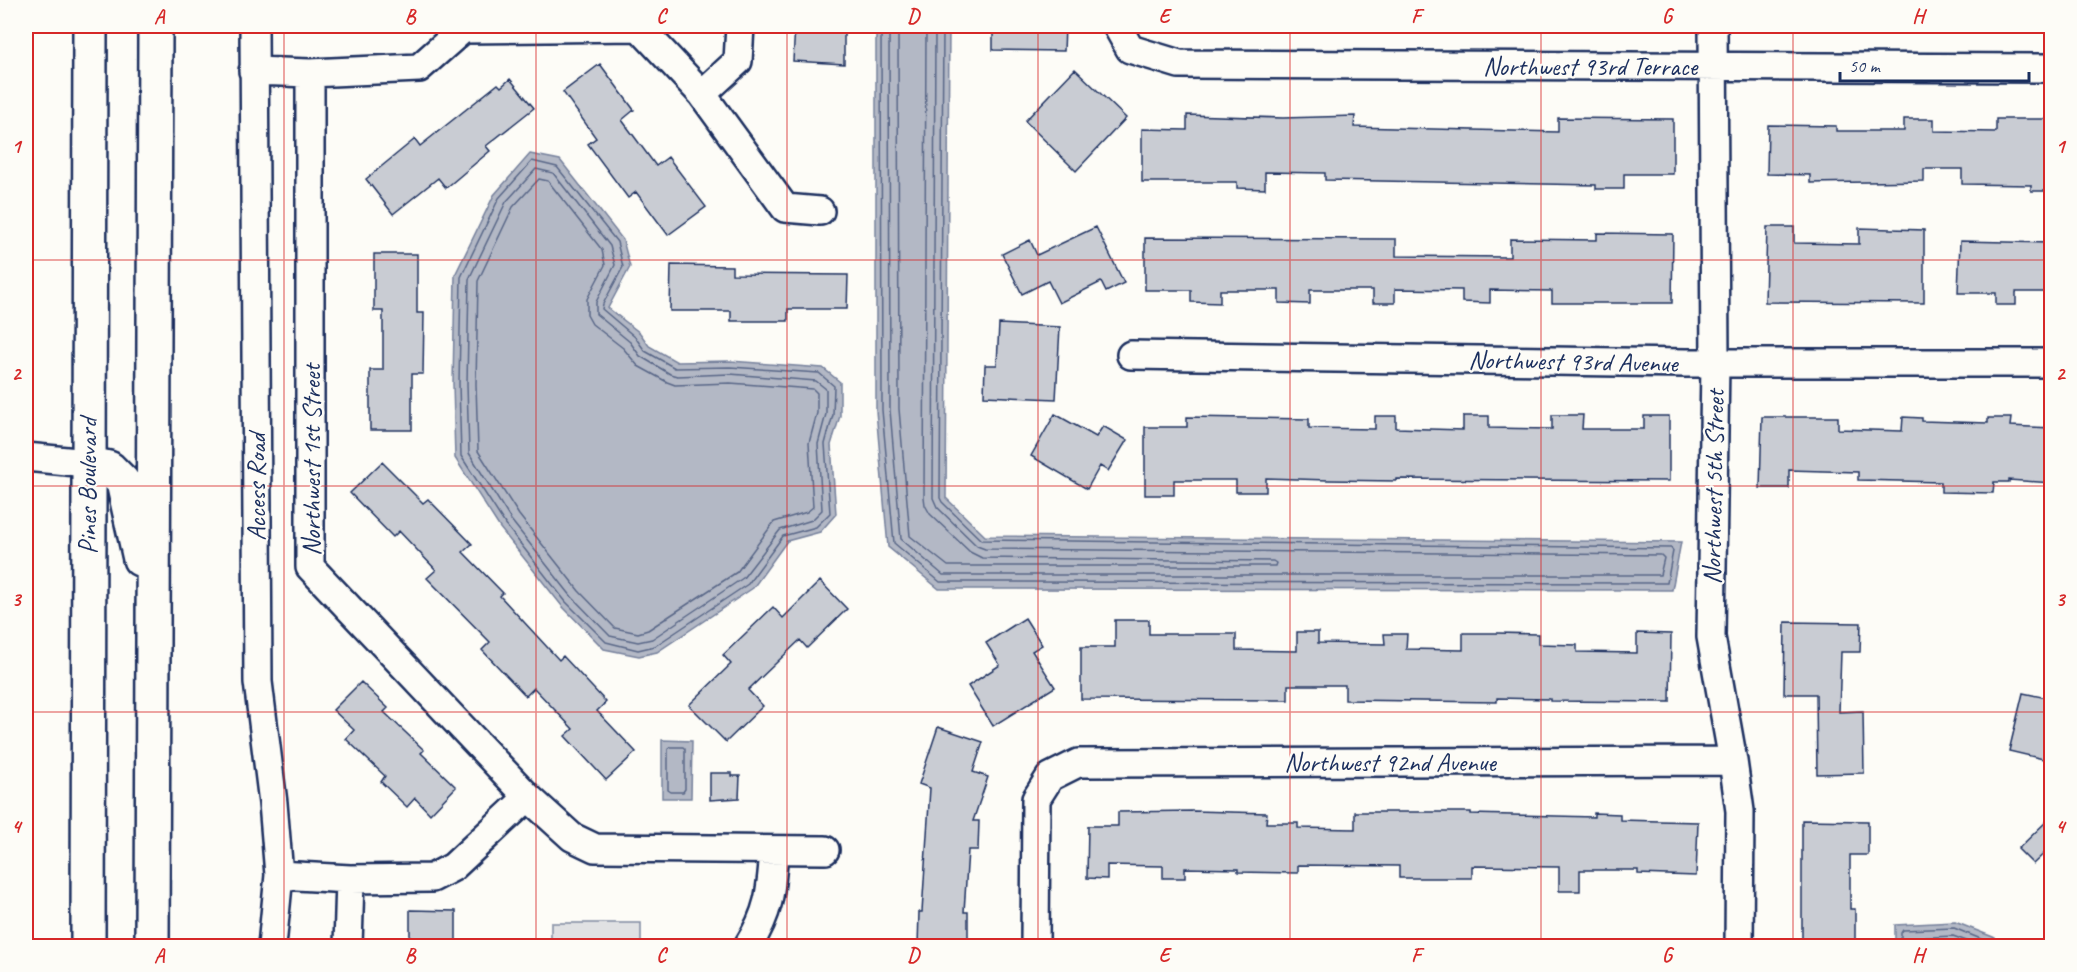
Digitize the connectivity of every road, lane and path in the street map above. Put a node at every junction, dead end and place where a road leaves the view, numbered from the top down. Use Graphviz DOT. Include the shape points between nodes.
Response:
graph roads {
  1 [pos="90,26"];
  2 [pos="155,26"];
  3 [pos="254,26"];
  4 [pos="740,26"];
  5 [pos="1117,26"];
  6 [pos="1713,26"];
  7 [pos="1713,67"];
  8 [pos="2052,68"];
  9 [pos="253,71"];
  10 [pos="310,73"];
  11 [pos="702,94"];
  12 [pos="820,211"];
  13 [pos="1131,355"];
  14 [pos="1715,363"];
  15 [pos="2052,363"];
  16 [pos="26,458"];
  17 [pos="87,463"];
  18 [pos="153,616"];
  19 [pos="1733,760"];
  20 [pos="528,797"];
  21 [pos="774,850"];
  22 [pos="825,850"];
  23 [pos="279,875"];
  24 [pos="350,879"];
  25 [pos="88,946"];
  26 [pos="152,946"];
  27 [pos="272,946"];
  28 [pos="348,946"];
  29 [pos="748,946"];
  30 [pos="1035,946"];
  31 [pos="1739,946"];
  1 -- 17 [label="highway, Pines Boulevard"];
  2 -- 18 [label="highway"];
  3 -- 9 [label="street, Access Road"];
  4 -- 11 [label="street" via="738,61"];
  5 -- 7 [label="street, Northwest 93rd Terrace" via="1130,49 1179,64"];
  6 -- 7 [label="street, Northwest 5th Street"];
  7 -- 8 [label="street, Northwest 93rd Terrace"];
  7 -- 14 [label="street, Northwest 5th Street"];
  9 -- 10 [label="street"];
  9 -- 23 [label="street, Access Road" via="258,682"];
  10 -- 11 [label="street" via="418,68 463,28 639,27"];
  10 -- 20 [label="street, Northwest 1st Street" via="310,567"];
  11 -- 12 [label="street" via="785,208"];
  13 -- 14 [label="street, Northwest 93rd Avenue"];
  14 -- 15 [label="street, Northwest 93rd Avenue"];
  14 -- 19 [label="street, Northwest 5th Street" via="1711,637"];
  16 -- 17 [label="street"];
  17 -- 18 [label="highway" via="109,468 123,482"];
  17 -- 25 [label="highway, Pines Boulevard"];
  18 -- 26 [label="highway"];
  19 -- 30 [label="street, Northwest 92nd Avenue" via="1078,763 1050,777 1036,799"];
  19 -- 31 [label="street, Northwest 5th Street" via="1740,811"];
  20 -- 21 [label="street" via="572,837 595,848"];
  20 -- 24 [label="street" via="453,867 432,879"];
  21 -- 22 [label="street"];
  21 -- 29 [label="street" via="771,894 761,926"];
  23 -- 24 [label="street"];
  23 -- 27 [label="street, Access Road"];
  24 -- 28 [label="street"];
}
